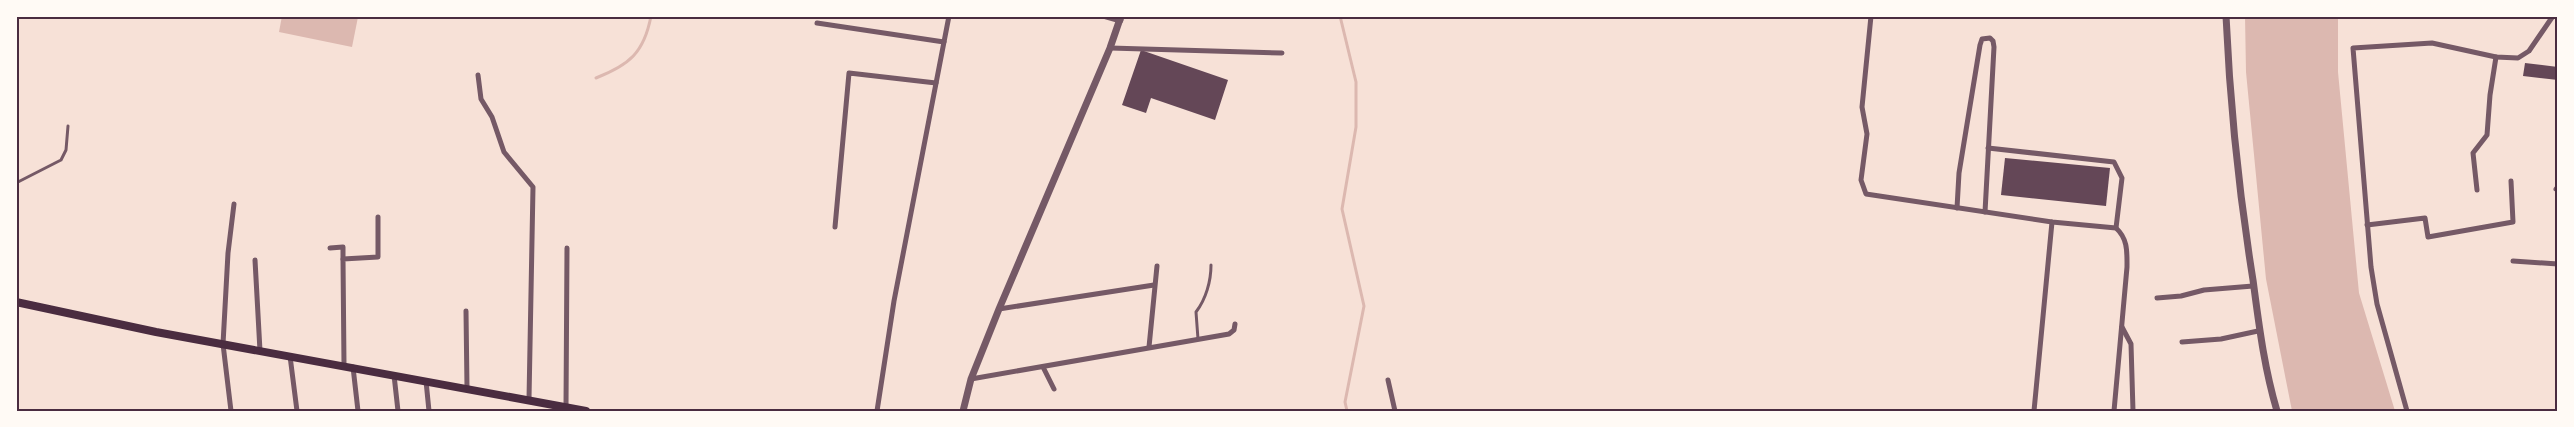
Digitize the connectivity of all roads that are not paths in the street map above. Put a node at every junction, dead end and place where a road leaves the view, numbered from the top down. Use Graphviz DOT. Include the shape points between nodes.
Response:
graph roads {
  1 [pos="949,16"];
  2 [pos="1106,16"];
  3 [pos="1870,16"];
  4 [pos="2553,16"];
  5 [pos="2226,17"];
  6 [pos="1120,18"];
  7 [pos="817,23"];
  8 [pos="944,42"];
  9 [pos="1110,48"];
  10 [pos="1282,53"];
  11 [pos="2496,57"];
  12 [pos="478,75"];
  13 [pos="936,83"];
  14 [pos="68,126"];
  15 [pos="1988,148"];
  16 [pos="2511,181"];
  17 [pos="16,183"];
  18 [pos="2477,190"];
  19 [pos="234,204"];
  20 [pos="1957,208"];
  21 [pos="1985,212"];
  22 [pos="378,217"];
  23 [pos="2052,222"];
  24 [pos="2367,225"];
  25 [pos="835,227"];
  26 [pos="2116,228"];
  27 [pos="330,248"];
  28 [pos="567,248"];
  29 [pos="343,259"];
  30 [pos="255,260"];
  31 [pos="2513,261"];
  32 [pos="2558,264"];
  33 [pos="1211,265"];
  34 [pos="1157,266"];
  35 [pos="1154,285"];
  36 [pos="2253,286"];
  37 [pos="2157,298"];
  38 [pos="16,302"];
  39 [pos="999,309"];
  40 [pos="466,311"];
  41 [pos="1235,324"];
  42 [pos="2122,327"];
  43 [pos="2258,331"];
  44 [pos="1198,340"];
  45 [pos="2182,342"];
  46 [pos="224,344"];
  47 [pos="1149,348"];
  48 [pos="260,351"];
  49 [pos="290,356"];
  50 [pos="344,366"];
  51 [pos="353,367"];
  52 [pos="1043,367"];
  53 [pos="394,375"];
  54 [pos="971,379"];
  55 [pos="426,380"];
  56 [pos="1388,380"];
  57 [pos="467,388"];
  58 [pos="1054,389"];
  59 [pos="530,399"];
  60 [pos="566,407"];
  61 [pos="232,411"];
  62 [pos="297,411"];
  63 [pos="358,411"];
  64 [pos="398,411"];
  65 [pos="429,411"];
  66 [pos="586,411"];
  67 [pos="876,411"];
  68 [pos="963,411"];
  69 [pos="1395,411"];
  70 [pos="2034,411"];
  71 [pos="2114,411"];
  72 [pos="2132,411"];
  73 [pos="2277,411"];
  74 [pos="2407,411"];
  1 -- 8 [label="street"];
  2 -- 6 [label="street"];
  3 -- 20 [label="street" via="1862,107 1867,134 1861,172 1866,194"];
  4 -- 11 [label="street" via="2525,55 2518,58"];
  5 -- 36 [label="street" via="2242,214"];
  6 -- 9 [label="street"];
  7 -- 8 [label="street"];
  8 -- 13 [label="street"];
  9 -- 10 [label="street"];
  9 -- 39 [label="street"];
  11 -- 18 [label="street" via="2487,135 2473,153"];
  11 -- 24 [label="street" via="2432,43 2354,48"];
  12 -- 59 [label="street" via="481,99 492,117 504,152 533,187"];
  13 -- 25 [label="street" via="849,73"];
  13 -- 67 [label="street"];
  14 -- 17 [label="lane" via="62,160"];
  15 -- 20 [label="street" via="1994,47 1993,41 1985,38 1980,45 1959,173"];
  15 -- 21 [label="street"];
  15 -- 26 [label="street" via="2114,162 2122,178"];
  16 -- 24 [label="street" via="2513,222 2428,237 2425,218"];
  19 -- 46 [label="street"];
  20 -- 21 [label="street"];
  21 -- 23 [label="street"];
  22 -- 29 [label="street" via="378,257"];
  23 -- 26 [label="street"];
  23 -- 70 [label="street"];
  24 -- 74 [label="street" via="2378,304"];
  26 -- 42 [label="street" via="2124,238 2127,250"];
  27 -- 29 [label="street" via="343,247"];
  28 -- 60 [label="street"];
  29 -- 50 [label="street"];
  30 -- 48 [label="street"];
  31 -- 32 [label="street"];
  33 -- 44 [label="lane" via="1203,304 1196,312"];
  34 -- 35 [label="street"];
  35 -- 39 [label="street"];
  35 -- 47 [label="street"];
  36 -- 37 [label="street"];
  36 -- 43 [label="street"];
  38 -- 46 [label="main road"];
  39 -- 54 [label="street"];
  40 -- 57 [label="street"];
  41 -- 44 [label="street" via="1229,334"];
  42 -- 71 [label="street"];
  42 -- 72 [label="street" via="2131,344"];
  43 -- 45 [label="street" via="2221,339"];
  43 -- 73 [label="street" via="2267,380"];
  44 -- 47 [label="street"];
  46 -- 48 [label="main road"];
  46 -- 61 [label="street"];
  47 -- 52 [label="street"];
  48 -- 49 [label="main road"];
  49 -- 50 [label="main road"];
  49 -- 62 [label="street"];
  50 -- 51 [label="main road"];
  51 -- 53 [label="main road"];
  51 -- 63 [label="street"];
  52 -- 54 [label="street"];
  52 -- 58 [label="street"];
  53 -- 55 [label="main road"];
  53 -- 64 [label="street"];
  54 -- 68 [label="street"];
  55 -- 57 [label="main road"];
  55 -- 65 [label="street"];
  56 -- 69 [label="street"];
  57 -- 59 [label="main road"];
  59 -- 60 [label="main road"];
  60 -- 66 [label="main road"];
}
